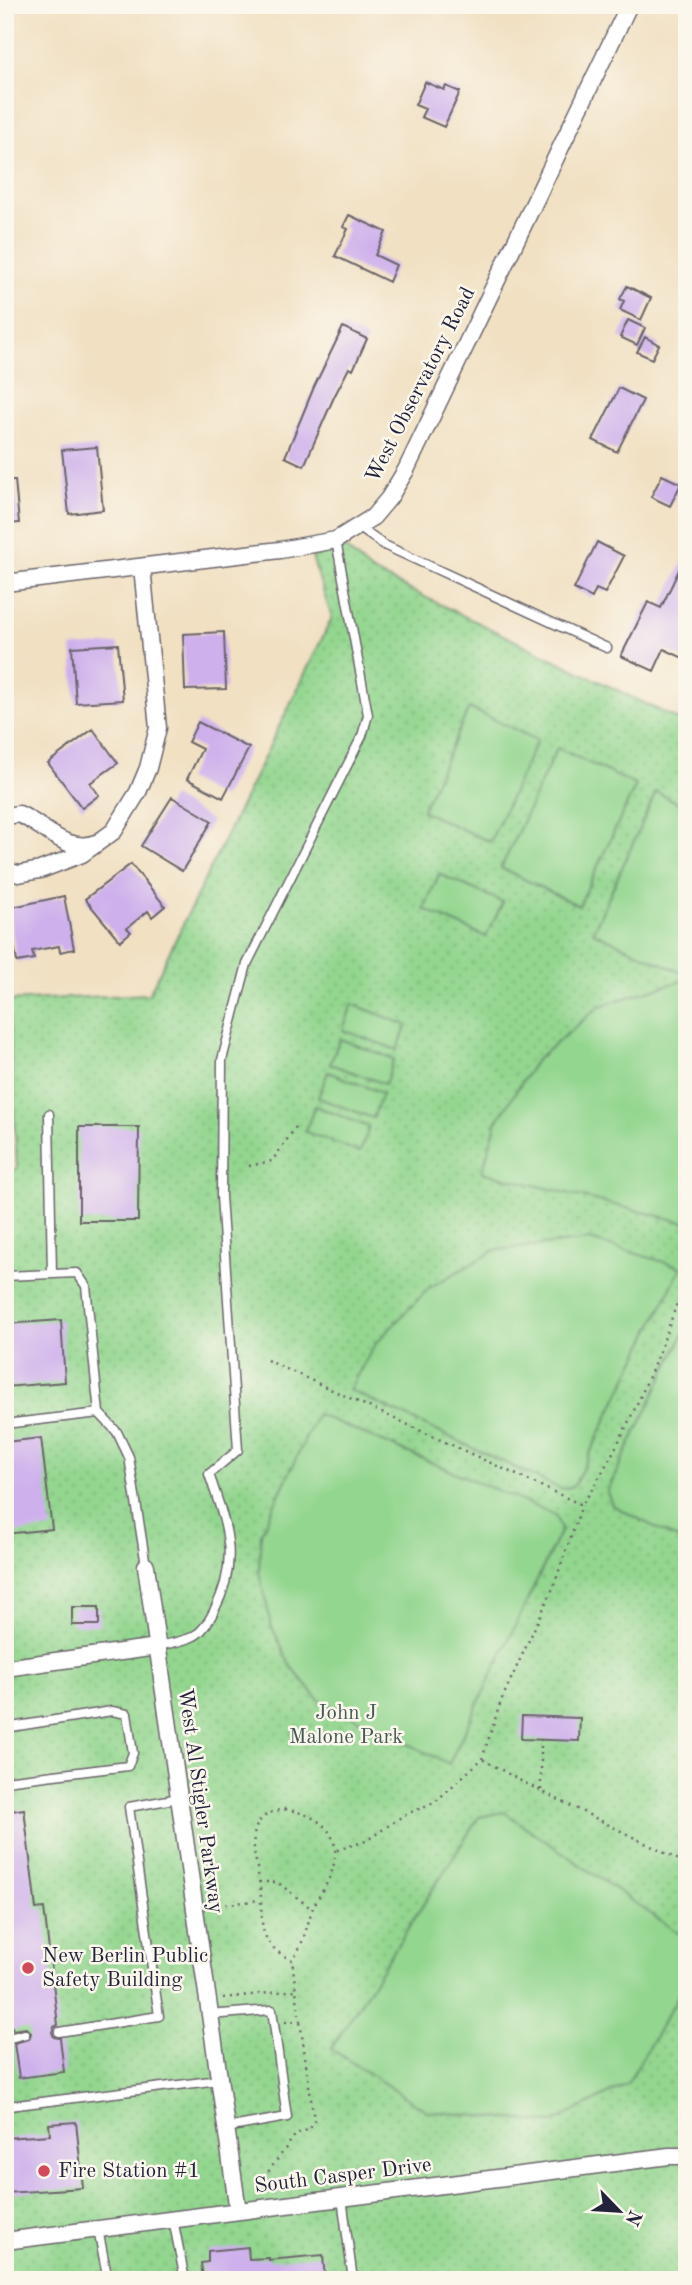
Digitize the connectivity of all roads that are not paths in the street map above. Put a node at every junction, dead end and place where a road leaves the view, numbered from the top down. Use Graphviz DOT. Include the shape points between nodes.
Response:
graph roads {
  1 [pos="629,5"];
  2 [pos="358,527"];
  3 [pos="336,540"];
  4 [pos="142,567"];
  5 [pos="5,583"];
  6 [pos="607,649"];
  7 [pos="5,816"];
  8 [pos="101,841"];
  9 [pos="5,871"];
  10 [pos="49,1114"];
  11 [pos="52,1274"];
  12 [pos="5,1276"];
  13 [pos="99,1413"];
  14 [pos="5,1424"];
  15 [pos="146,1566"];
  16 [pos="157,1647"];
  17 [pos="5,1668"];
  18 [pos="5,1728"];
  19 [pos="5,1780"];
  20 [pos="178,1798"];
  21 [pos="208,2007"];
  22 [pos="59,2032"];
  23 [pos="25,2034"];
  24 [pos="5,2039"];
  25 [pos="219,2080"];
  26 [pos="5,2104"];
  27 [pos="226,2128"];
  28 [pos="687,2156"];
  29 [pos="342,2198"];
  30 [pos="238,2211"];
  31 [pos="173,2220"];
  32 [pos="98,2229"];
  33 [pos="5,2241"];
  34 [pos="108,2280"];
  35 [pos="185,2280"];
  36 [pos="352,2280"];
  1 -- 2 [label="street, West Observatory Road" via="406,470 373,517"];
  2 -- 3 [label="street, West Observatory Road"];
  2 -- 6 [label="lane" via="384,545"];
  3 -- 4 [label="street, West Observatory Road"];
  3 -- 16 [label="lane" via="368,715 362,736 247,964 222,1060 221,1196 238,1450 209,1474 229,1542 228,1564 223,1592 195,1636"];
  4 -- 5 [label="street, West Observatory Road"];
  4 -- 8 [label="street" via="158,729 138,792 114,831"];
  7 -- 8 [label="street" via="19,814 72,845"];
  8 -- 9 [label="street" via="82,854 40,870"];
  10 -- 11 [label="lane"];
  11 -- 12 [label="lane"];
  11 -- 13 [label="lane" via="77,1273 86,1286"];
  13 -- 14 [label="lane"];
  13 -- 15 [label="lane" via="117,1432 129,1457"];
  15 -- 16 [label="street, West Al Stigler Parkway"];
  16 -- 17 [label="street"];
  16 -- 20 [label="street, West Al Stigler Parkway"];
  18 -- 19 [label="lane" via="112,1711 127,1714 133,1753 128,1766"];
  20 -- 21 [label="street, West Al Stigler Parkway"];
  20 -- 22 [label="lane" via="129,1807 159,2016"];
  21 -- 25 [label="street, West Al Stigler Parkway"];
  21 -- 27 [label="lane" via="272,2010 287,2117"];
  23 -- 24 [label="lane"];
  25 -- 26 [label="lane"];
  25 -- 27 [label="street, West Al Stigler Parkway"];
  27 -- 30 [label="street, West Al Stigler Parkway"];
  28 -- 29 [label="street, South Casper Drive"];
  29 -- 30 [label="street, South Casper Drive"];
  29 -- 36 [label="lane"];
  30 -- 31 [label="street, South Casper Drive"];
  31 -- 32 [label="street, South Casper Drive"];
  31 -- 35 [label="lane"];
  32 -- 33 [label="street, South Casper Drive"];
  32 -- 34 [label="lane"];
}
